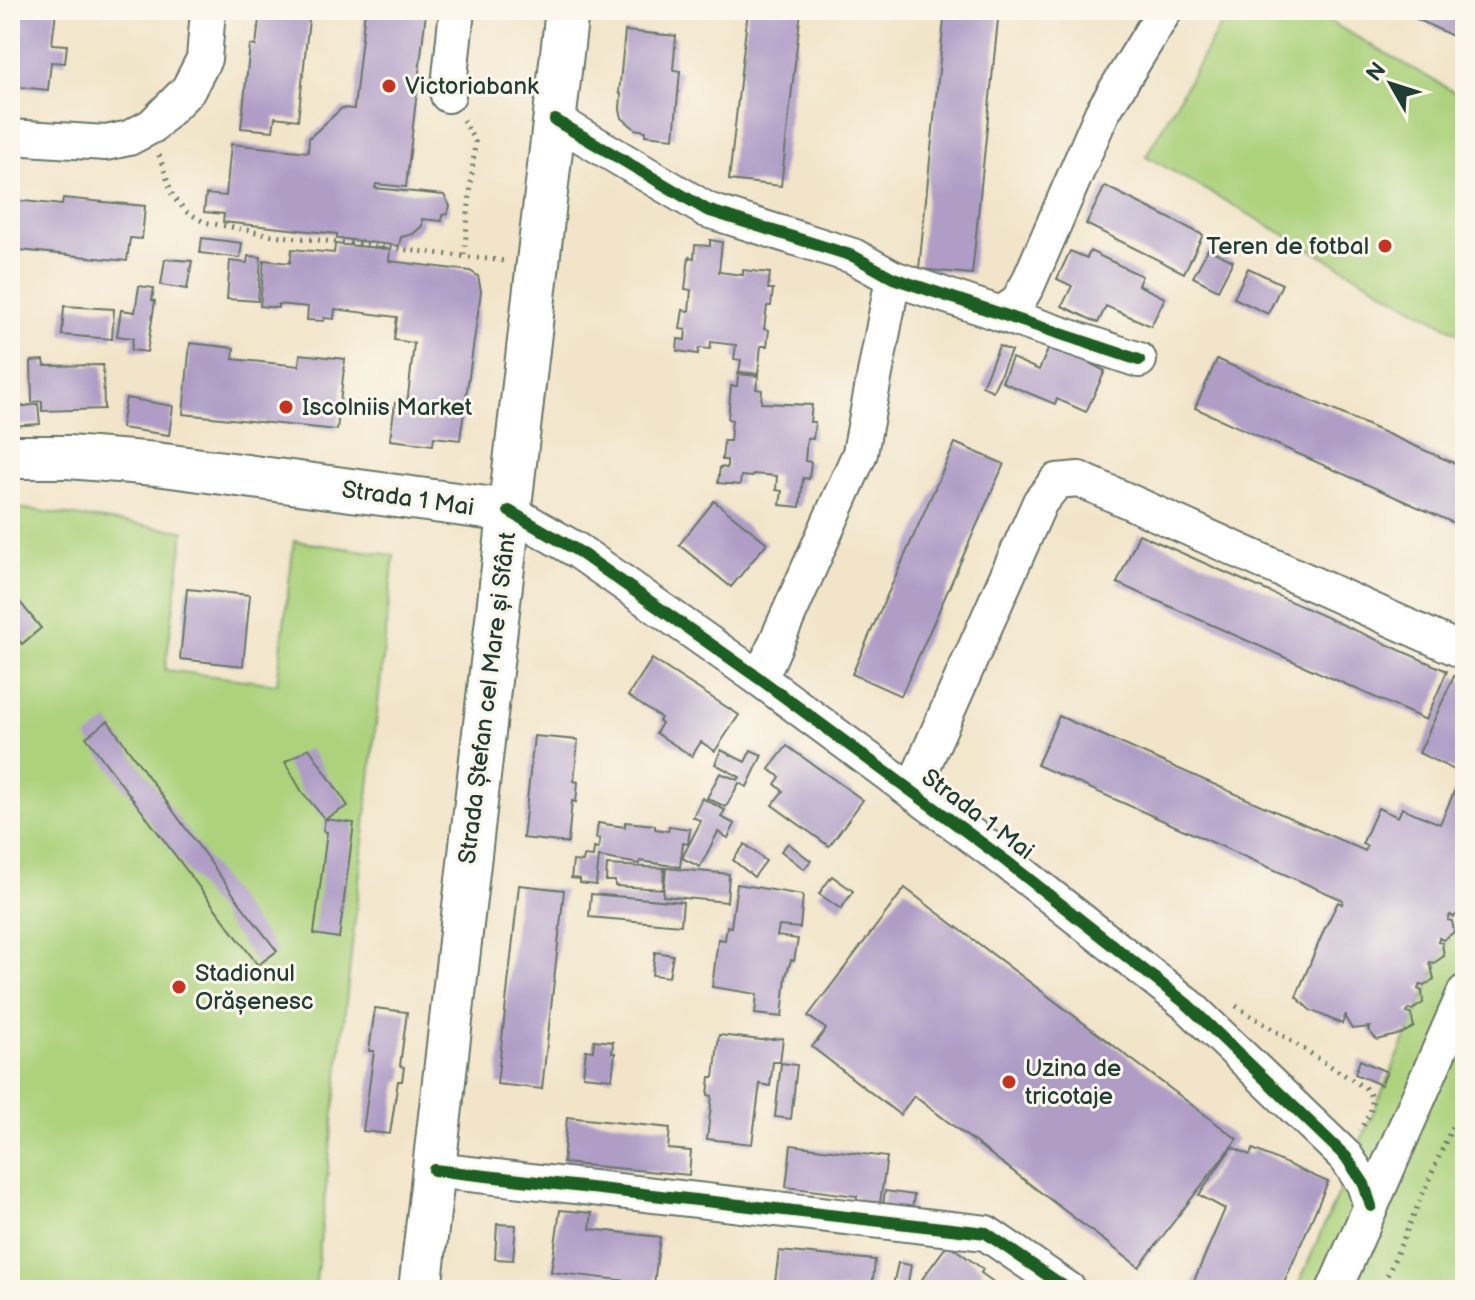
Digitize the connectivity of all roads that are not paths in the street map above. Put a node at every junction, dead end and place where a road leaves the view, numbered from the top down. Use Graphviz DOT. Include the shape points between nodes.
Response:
graph roads {
  1 [pos="208,10"];
  2 [pos="457,10"];
  3 [pos="567,10"];
  4 [pos="1165,10"];
  5 [pos="448,95"];
  6 [pos="555,120"];
  7 [pos="10,137"];
  8 [pos="893,278"];
  9 [pos="1001,314"];
  10 [pos="1139,360"];
  11 [pos="10,457"];
  12 [pos="509,511"];
  13 [pos="1465,652"];
  14 [pos="760,679"];
  15 [pos="912,791"];
  16 [pos="1465,992"];
  17 [pos="434,1170"];
  18 [pos="1371,1206"];
  19 [pos="420,1290"];
  20 [pos="1069,1290"];
  21 [pos="1334,1290"];
  1 -- 7 [label="street" via="204,59 188,90 152,126 106,143"];
  2 -- 5 [label="street"];
  3 -- 6 [label="main road, Strada Ștefan cel Mare și Sfânt"];
  4 -- 9 [label="street" via="1102,113 1028,284 1017,303"];
  6 -- 8 [label="street" via="707,210 853,256"];
  6 -- 12 [label="main road, Strada Ștefan cel Mare și Sfânt"];
  8 -- 9 [label="street"];
  8 -- 14 [label="street" via="860,453"];
  9 -- 10 [label="street"];
  11 -- 12 [label="main road, Strada 1 Mai" via="156,464"];
  12 -- 14 [label="street, Strada 1 Mai" via="578,551"];
  12 -- 17 [label="main road, Strada Ștefan cel Mare și Sfânt"];
  13 -- 15 [label="street" via="1079,479 1057,481 1040,502"];
  14 -- 15 [label="street, Strada 1 Mai"];
  15 -- 18 [label="street, Strada 1 Mai" via="1188,1005 1346,1157"];
  16 -- 18 [label="street"];
  17 -- 19 [label="main road, Strada Ștefan cel Mare și Sfânt"];
  17 -- 20 [label="street" via="986,1233"];
  18 -- 21 [label="street"];
}
